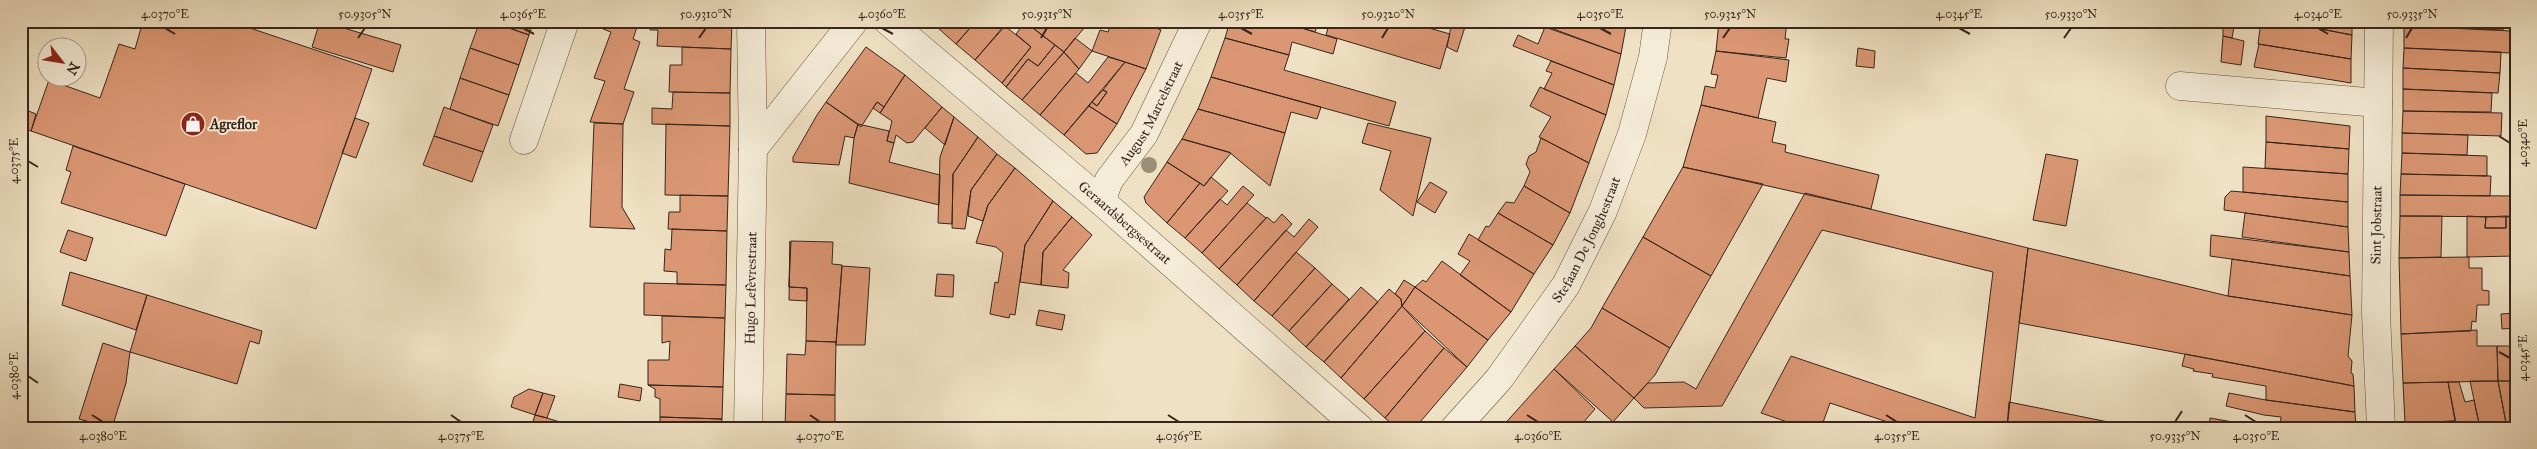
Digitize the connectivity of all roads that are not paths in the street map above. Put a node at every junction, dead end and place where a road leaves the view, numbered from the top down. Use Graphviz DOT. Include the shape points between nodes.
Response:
graph roads {
  1 [pos="565,21"];
  2 [pos="750,21"];
  3 [pos="854,21"];
  4 [pos="888,21"];
  5 [pos="1198,21"];
  6 [pos="1658,21"];
  7 [pos="2379,21"];
  8 [pos="2180,86"];
  9 [pos="2378,103"];
  10 [pos="524,140"];
  11 [pos="752,149"];
  12 [pos="1101,201"];
  13 [pos="748,428"];
  14 [pos="1359,428"];
  15 [pos="1455,428"];
  16 [pos="2381,428"];
  1 -- 10 [label="street"];
  2 -- 11 [label="street, Hugo Lefèvrestraat"];
  3 -- 11 [label="street"];
  4 -- 12 [label="street, Geraardsbergsestraat"];
  5 -- 12 [label="street, August Marcelstraat" via="1144,134 1109,180"];
  6 -- 15 [label="street, Stefaan De Jonghestraat" via="1653,57 1632,134 1587,244 1561,292 1499,378"];
  7 -- 9 [label="street, Sint Jobstraat"];
  8 -- 9 [label="street"];
  9 -- 16 [label="street, Sint Jobstraat" via="2376,313"];
  11 -- 13 [label="street, Hugo Lefèvrestraat"];
  12 -- 14 [label="street, Geraardsbergsestraat"];
}
